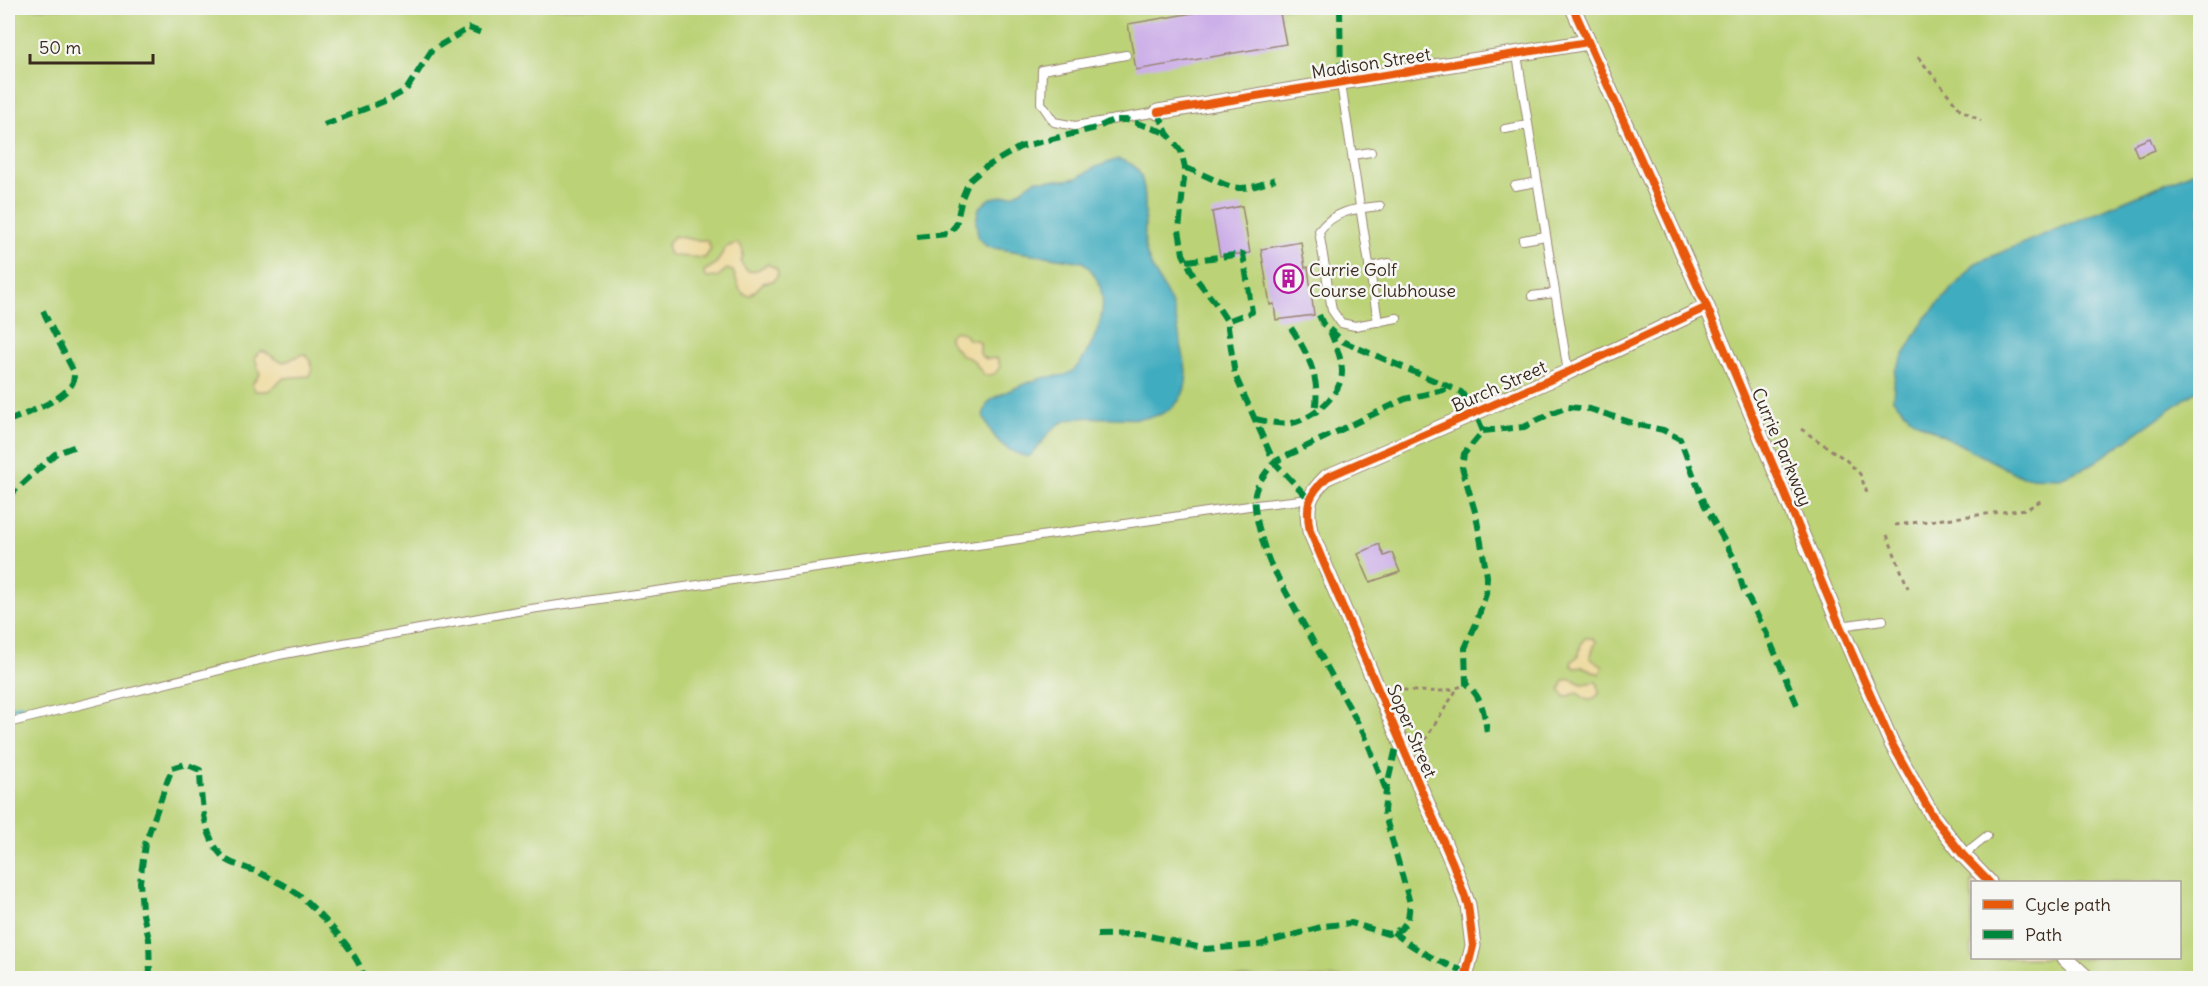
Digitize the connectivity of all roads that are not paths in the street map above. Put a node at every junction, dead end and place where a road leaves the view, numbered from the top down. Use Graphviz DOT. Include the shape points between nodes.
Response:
graph roads {
  1 [pos="1573,8"];
  2 [pos="1588,42"];
  3 [pos="1126,55"];
  4 [pos="1517,55"];
  5 [pos="1341,84"];
  6 [pos="1158,112"];
  7 [pos="1528,125"];
  8 [pos="1504,129"];
  9 [pos="1371,152"];
  10 [pos="1352,155"];
  11 [pos="1537,182"];
  12 [pos="1515,186"];
  13 [pos="1380,206"];
  14 [pos="1360,209"];
  15 [pos="1546,236"];
  16 [pos="1522,240"];
  17 [pos="1389,263"];
  18 [pos="1369,267"];
  19 [pos="1555,292"];
  20 [pos="1532,296"];
  21 [pos="1707,307"];
  22 [pos="1397,318"];
  23 [pos="1378,322"];
  24 [pos="1568,372"];
  25 [pos="1309,499"];
  26 [pos="1883,620"];
  27 [pos="1839,626"];
  28 [pos="8,723"];
  29 [pos="1988,836"];
  30 [pos="1963,855"];
  31 [pos="1988,881"];
  32 [pos="2067,959"];
  33 [pos="1465,978"];
  34 [pos="2087,978"];
  1 -- 2 [label="street, Currie Parkway"];
  2 -- 4 [label="street, Madison Street"];
  2 -- 21 [label="street, Currie Parkway"];
  3 -- 6 [label="lane" via="1042,70 1041,103 1054,122 1075,126"];
  4 -- 5 [label="street, Madison Street"];
  4 -- 7 [label="lane"];
  5 -- 6 [label="street, Madison Street"];
  5 -- 10 [label="lane"];
  7 -- 8 [label="lane"];
  7 -- 11 [label="lane"];
  9 -- 10 [label="lane"];
  10 -- 14 [label="lane"];
  11 -- 12 [label="lane"];
  11 -- 15 [label="lane"];
  13 -- 14 [label="lane"];
  14 -- 18 [label="lane"];
  14 -- 23 [label="lane" via="1327,220 1319,231 1332,310 1341,324"];
  15 -- 16 [label="lane"];
  15 -- 19 [label="lane"];
  17 -- 18 [label="lane"];
  18 -- 23 [label="lane"];
  19 -- 20 [label="lane"];
  19 -- 24 [label="lane"];
  21 -- 24 [label="street, Burch Street"];
  21 -- 27 [label="street, Currie Parkway"];
  22 -- 23 [label="lane"];
  24 -- 25 [label="street, Burch Street" via="1327,477"];
  25 -- 28 [label="lane" via="517,611 279,655"];
  25 -- 33 [label="street, Soper Street" via="1310,531 1454,864 1468,905 1473,946"];
  26 -- 27 [label="lane"];
  27 -- 30 [label="street, Currie Parkway" via="1911,781"];
  29 -- 30 [label="lane"];
  30 -- 31 [label="street, Currie Parkway"];
  32 -- 34 [label="street"];
}
